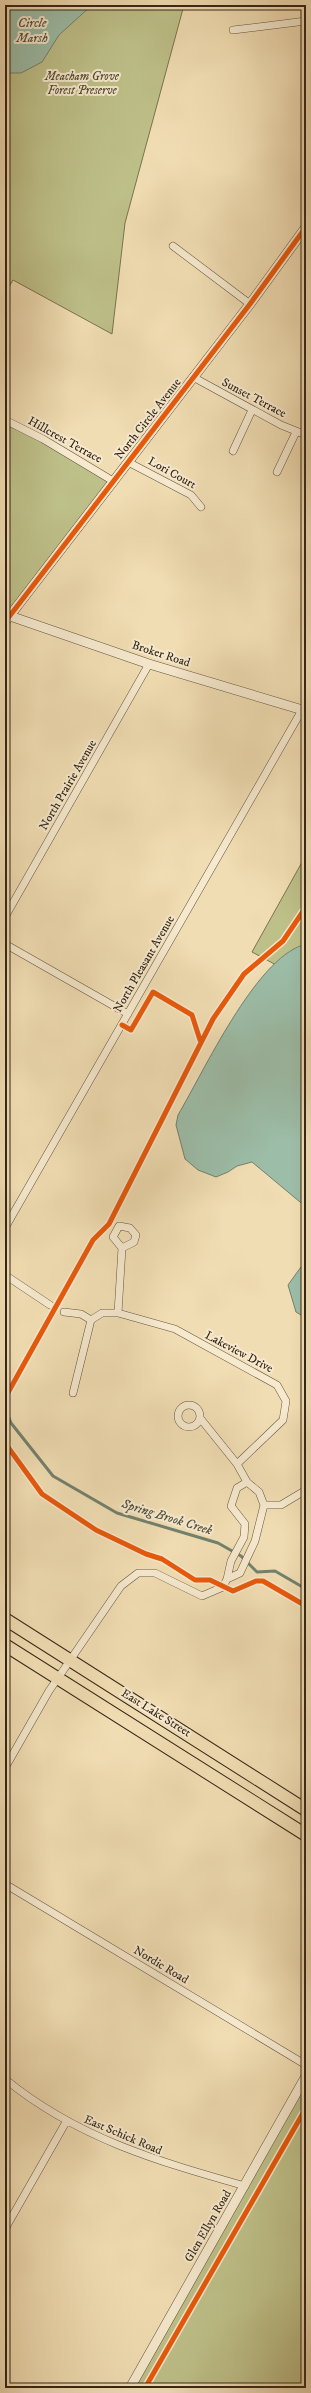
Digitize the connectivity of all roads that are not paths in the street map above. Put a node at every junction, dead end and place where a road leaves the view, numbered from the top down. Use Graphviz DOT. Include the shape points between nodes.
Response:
graph roads {
  1 [pos="306,21"];
  2 [pos="234,30"];
  3 [pos="306,227"];
  4 [pos="173,246"];
  5 [pos="250,304"];
  6 [pos="193,377"];
  7 [pos="252,410"];
  8 [pos="5,420"];
  9 [pos="296,432"];
  10 [pos="306,435"];
  11 [pos="233,451"];
  12 [pos="128,462"];
  13 [pos="277,472"];
  14 [pos="113,481"];
  15 [pos="201,507"];
  16 [pos="7,619"];
  17 [pos="149,664"];
  18 [pos="304,710"];
  19 [pos="5,917"];
  20 [pos="5,944"];
  21 [pos="128,1014"];
  22 [pos="5,1228"];
  23 [pos="122,1248"];
  24 [pos="5,1275"];
  25 [pos="50,1305"];
  26 [pos="64,1312"];
  27 [pos="118,1313"];
  28 [pos="91,1320"];
  29 [pos="72,1393"];
  30 [pos="200,1418"];
  31 [pos="236,1464"];
  32 [pos="247,1482"];
  33 [pos="306,1490"];
  34 [pos="264,1505"];
  35 [pos="228,1578"];
  36 [pos="5,1619"];
  37 [pos="5,1645"];
  38 [pos="70,1659"];
  39 [pos="57,1678"];
  40 [pos="5,1768"];
  41 [pos="306,1810"];
  42 [pos="306,1835"];
  43 [pos="5,1884"];
  44 [pos="306,2065"];
  45 [pos="306,2076"];
  46 [pos="5,2079"];
  47 [pos="66,2122"];
  48 [pos="245,2186"];
  49 [pos="5,2229"];
  50 [pos="130,2388"];
  1 -- 2 [label="street"];
  3 -- 5 [label="street, North Circle Avenue"];
  4 -- 5 [label="street"];
  5 -- 6 [label="street, North Circle Avenue"];
  6 -- 7 [label="street, Sunset Terrace"];
  6 -- 12 [label="street, North Circle Avenue"];
  7 -- 9 [label="street, Sunset Terrace"];
  7 -- 11 [label="street"];
  8 -- 14 [label="street, Hillcrest Terrace" via="43,439"];
  9 -- 10 [label="street, Sunset Terrace"];
  9 -- 13 [label="street"];
  12 -- 14 [label="street, North Circle Avenue"];
  12 -- 15 [label="street, Lori Court" via="191,495"];
  14 -- 16 [label="street, North Circle Avenue"];
  16 -- 17 [label="street, Broker Road"];
  17 -- 18 [label="street, Broker Road"];
  17 -- 19 [label="street, North Prairie Avenue"];
  18 -- 21 [label="street, North Pleasant Avenue"];
  20 -- 21 [label="street"];
  21 -- 22 [label="street, North Pleasant Avenue"];
  23 -- 27 [label="street"];
  24 -- 25 [label="street"];
  26 -- 28 [label="street" via="81,1314"];
  27 -- 28 [label="street, Lakeview Drive" via="102,1313"];
  27 -- 31 [label="street, Lakeview Drive" via="175,1329 277,1385 286,1401 282,1420"];
  28 -- 29 [label="street"];
  30 -- 31 [label="street"];
  31 -- 32 [label="street"];
  32 -- 34 [label="street" via="259,1492"];
  32 -- 35 [label="street" via="236,1488 230,1506 245,1524 244,1537 233,1558"];
  33 -- 34 [label="street" via="281,1505"];
  34 -- 35 [label="street" via="255,1541 240,1573"];
  35 -- 38 [label="street" via="223,1587 202,1596 154,1573 138,1573 121,1586"];
  36 -- 38 [label="main road, East Lake Street"];
  37 -- 39 [label="main road, East Lake Street"];
  38 -- 39 [label="street"];
  38 -- 41 [label="main road, East Lake Street"];
  39 -- 40 [label="street"];
  39 -- 42 [label="main road, East Lake Street"];
  43 -- 44 [label="street, Nordic Road"];
  45 -- 48 [label="street, Glen Ellyn Road"];
  46 -- 47 [label="street, East Schick Road"];
  47 -- 48 [label="street, East Schick Road" via="163,2164"];
  47 -- 49 [label="street"];
  48 -- 50 [label="street, Glen Ellyn Road"];
}
